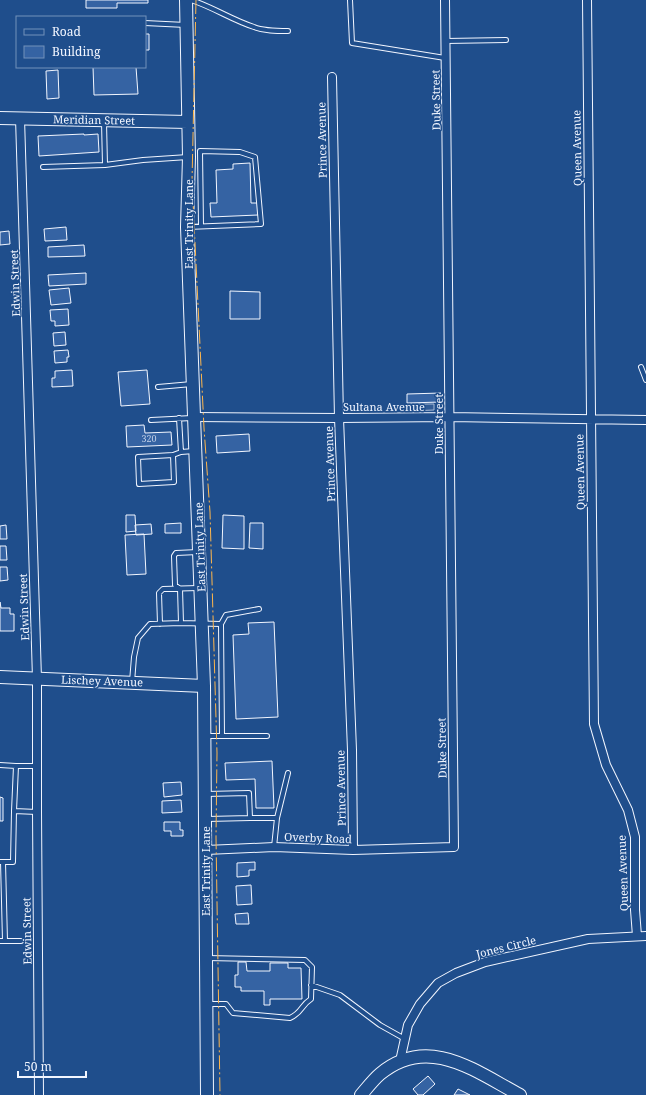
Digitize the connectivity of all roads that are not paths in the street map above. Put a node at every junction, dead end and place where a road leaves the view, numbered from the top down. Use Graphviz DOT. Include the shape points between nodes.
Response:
graph roads {
  1 [pos="186,0"];
  2 [pos="191,0"];
  3 [pos="350,0"];
  4 [pos="445,0"];
  5 [pos="587,0"];
  6 [pos="146,23"];
  7 [pos="186,25"];
  8 [pos="288,32"];
  9 [pos="506,40"];
  10 [pos="446,41"];
  11 [pos="446,59"];
  12 [pos="332,77"];
  13 [pos="0,118"];
  14 [pos="20,118"];
  15 [pos="104,120"];
  16 [pos="188,122"];
  17 [pos="189,157"];
  18 [pos="105,165"];
  19 [pos="43,167"];
  20 [pos="201,226"];
  21 [pos="187,227"];
  22 [pos="641,367"];
  23 [pos="646,380"];
  24 [pos="193,384"];
  25 [pos="158,387"];
  26 [pos="195,417"];
  27 [pos="450,417"];
  28 [pos="179,418"];
  29 [pos="339,418"];
  30 [pos="151,420"];
  31 [pos="591,420"];
  32 [pos="646,420"];
  33 [pos="196,451"];
  34 [pos="181,452"];
  35 [pos="173,455"];
  36 [pos="200,552"];
  37 [pos="201,587"];
  38 [pos="180,589"];
  39 [pos="259,609"];
  40 [pos="181,623"];
  41 [pos="203,623"];
  42 [pos="160,624"];
  43 [pos="221,624"];
  44 [pos="0,677"];
  45 [pos="37,679"];
  46 [pos="132,683"];
  47 [pos="204,686"];
  48 [pos="205,736"];
  49 [pos="222,736"];
  50 [pos="267,736"];
  51 [pos="0,765"];
  52 [pos="16,766"];
  53 [pos="37,766"];
  54 [pos="288,773"];
  55 [pos="205,794"];
  56 [pos="14,811"];
  57 [pos="37,812"];
  58 [pos="250,818"];
  59 [pos="277,818"];
  60 [pos="206,819"];
  61 [pos="274,847"];
  62 [pos="454,847"];
  63 [pos="206,850"];
  64 [pos="353,850"];
  65 [pos="2,862"];
  66 [pos="637,936"];
  67 [pos="646,936"];
  68 [pos="2,941"];
  69 [pos="20,941"];
  70 [pos="207,958"];
  71 [pos="311,985"];
  72 [pos="207,1004"];
  73 [pos="405,1039"];
  74 [pos="400,1061"];
  75 [pos="39,1095"];
  76 [pos="207,1095"];
  77 [pos="362,1095"];
  78 [pos="520,1095"];
  1 -- 7 [label="main road, East Trinity Lane"];
  2 -- 8 [label="lane" via="254,27"];
  3 -- 11 [label="lane" via="352,43"];
  4 -- 10 [label="street, Duke Street"];
  5 -- 31 [label="street, Queen Avenue"];
  6 -- 7 [label="lane"];
  7 -- 16 [label="main road, East Trinity Lane"];
  9 -- 10 [label="lane"];
  10 -- 11 [label="street, Duke Street"];
  11 -- 27 [label="street, Duke Street"];
  12 -- 29 [label="street, Prince Avenue"];
  13 -- 14 [label="main road, Meridian Street"];
  14 -- 15 [label="main road, Meridian Street"];
  14 -- 45 [label="street, Edwin Street"];
  15 -- 16 [label="main road, Meridian Street"];
  15 -- 18 [label="lane"];
  16 -- 17 [label="main road, East Trinity Lane"];
  17 -- 18 [label="lane"];
  17 -- 21 [label="main road, East Trinity Lane"];
  18 -- 19 [label="lane"];
  20 -- 20 [label="lane" via="261,224 255,157 240,152 200,151"];
  20 -- 21 [label="lane"];
  21 -- 24 [label="main road, East Trinity Lane"];
  22 -- 23 [label="lane"];
  24 -- 25 [label="lane"];
  24 -- 26 [label="main road, East Trinity Lane"];
  26 -- 28 [label="lane"];
  26 -- 29 [label="street, Sultana Avenue"];
  26 -- 33 [label="main road, East Trinity Lane"];
  27 -- 29 [label="street, Sultana Avenue"];
  27 -- 31 [label="street, Sultana Avenue"];
  27 -- 62 [label="street, Duke Street"];
  28 -- 30 [label="lane"];
  28 -- 34 [label="lane"];
  29 -- 64 [label="street, Prince Avenue" via="352,750"];
  31 -- 32 [label="street, Sultana Avenue"];
  31 -- 66 [label="street, Queen Avenue" via="594,724 606,766 628,810 635,837"];
  33 -- 34 [label="lane"];
  33 -- 36 [label="main road, East Trinity Lane"];
  34 -- 35 [label="lane"];
  35 -- 35 [label="lane" via="138,457 139,484 174,482"];
  36 -- 37 [label="main road, East Trinity Lane"];
  36 -- 38 [label="lane" via="176,553 174,556 175,585"];
  37 -- 38 [label="lane"];
  37 -- 41 [label="main road, East Trinity Lane"];
  38 -- 40 [label="lane"];
  38 -- 42 [label="lane" via="163,589 159,593"];
  39 -- 43 [label="lane" via="226,615"];
  40 -- 41 [label="lane"];
  40 -- 42 [label="lane"];
  41 -- 43 [label="lane"];
  41 -- 47 [label="main road, East Trinity Lane"];
  42 -- 46 [label="lane" via="150,624 138,638"];
  43 -- 49 [label="lane"];
  44 -- 45 [label="main road, Lischey Avenue"];
  45 -- 46 [label="main road, Lischey Avenue"];
  45 -- 53 [label="street, Edwin Street"];
  46 -- 47 [label="main road, Lischey Avenue"];
  47 -- 48 [label="main road, East Trinity Lane"];
  48 -- 49 [label="lane"];
  48 -- 55 [label="main road, East Trinity Lane"];
  49 -- 50 [label="lane"];
  51 -- 52 [label="lane"];
  52 -- 53 [label="lane"];
  52 -- 56 [label="lane"];
  53 -- 57 [label="street, Edwin Street"];
  54 -- 59 [label="lane"];
  55 -- 58 [label="lane" via="249,793"];
  55 -- 60 [label="main road, East Trinity Lane"];
  56 -- 57 [label="lane"];
  56 -- 65 [label="lane" via="14,862"];
  57 -- 75 [label="street, Edwin Street"];
  58 -- 59 [label="lane"];
  58 -- 60 [label="lane"];
  59 -- 61 [label="lane"];
  60 -- 63 [label="main road, East Trinity Lane"];
  61 -- 63 [label="street, Overby Road"];
  61 -- 64 [label="street, Overby Road"];
  62 -- 64 [label="street, Overby Road"];
  63 -- 70 [label="main road, East Trinity Lane"];
  65 -- 68 [label="lane"];
  66 -- 67 [label="street, Jones Circle"];
  66 -- 73 [label="street, Jones Circle" via="588,939 485,962 456,973 438,983 420,1004 408,1025"];
  68 -- 69 [label="lane"];
  70 -- 71 [label="lane" via="305,960 312,967"];
  70 -- 72 [label="main road, East Trinity Lane"];
  71 -- 72 [label="lane" via="310,999 299,1014 290,1018 233,1014 226,1004"];
  71 -- 73 [label="lane" via="340,995 380,1025"];
  72 -- 76 [label="main road, East Trinity Lane"];
  73 -- 74 [label="street, Jones Circle"];
  74 -- 77 [label="main road" via="379,1074"];
  74 -- 78 [label="main road" via="434,1056 462,1063"];
}
